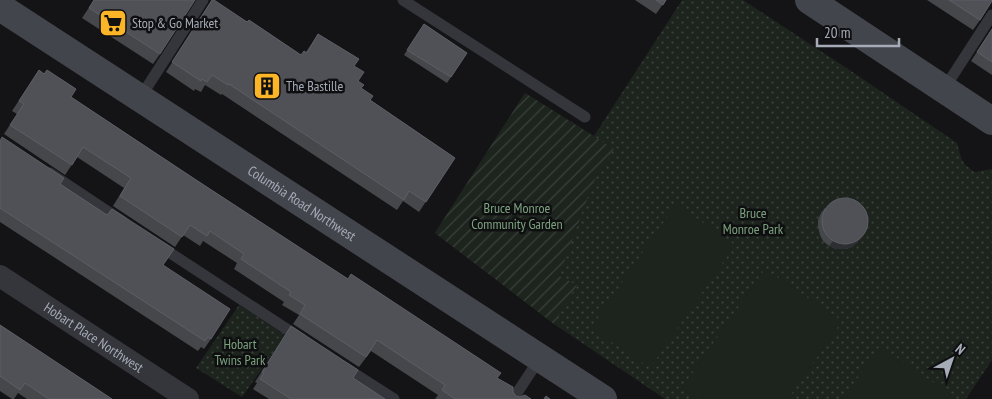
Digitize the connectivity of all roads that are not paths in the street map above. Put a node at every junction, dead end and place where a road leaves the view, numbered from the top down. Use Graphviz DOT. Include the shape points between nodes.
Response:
graph roads {
  1 [pos="203,0"];
  2 [pos="403,0"];
  3 [pos="809,0"];
  4 [pos="7,7"];
  5 [pos="992,15"];
  6 [pos="944,89"];
  7 [pos="140,98"];
  8 [pos="585,117"];
  9 [pos="992,121"];
  10 [pos="41,168"];
  11 [pos="131,227"];
  12 [pos="148,238"];
  13 [pos="0,276"];
  14 [pos="312,345"];
  15 [pos="540,358"];
  16 [pos="336,361"];
  17 [pos="188,399"];
  18 [pos="394,399"];
  19 [pos="513,399"];
  20 [pos="603,399"];
  1 -- 7 [label="lane"];
  2 -- 8 [label="lane"];
  3 -- 6 [label="main road"];
  4 -- 7 [label="main road, Columbia Road Northwest"];
  5 -- 6 [label="lane"];
  6 -- 9 [label="main road"];
  7 -- 15 [label="main road, Columbia Road Northwest"];
  10 -- 11 [label="lane"];
  12 -- 14 [label="lane"];
  13 -- 17 [label="street, Hobart Place Northwest"];
  15 -- 19 [label="lane"];
  15 -- 20 [label="main road, Columbia Road Northwest"];
  16 -- 18 [label="lane"];
}
